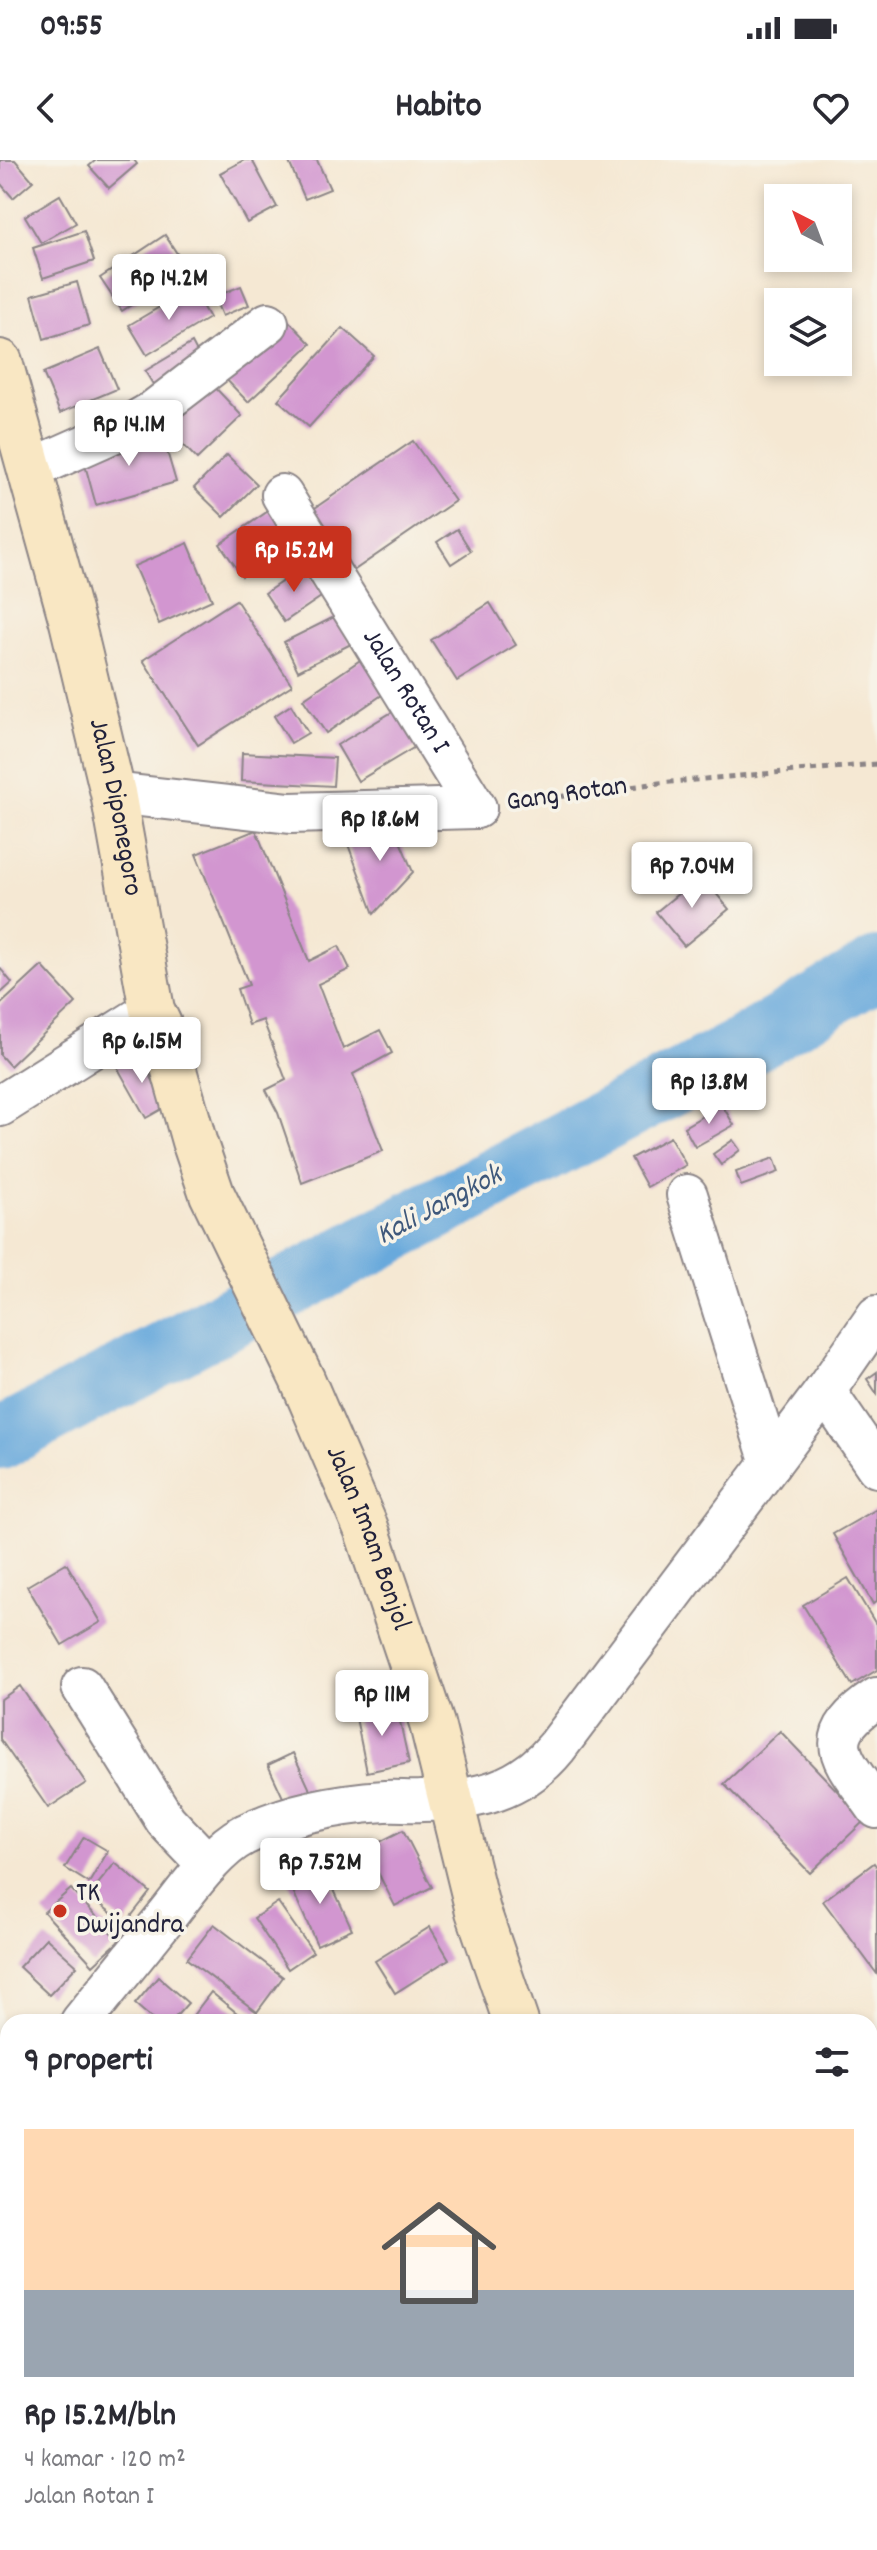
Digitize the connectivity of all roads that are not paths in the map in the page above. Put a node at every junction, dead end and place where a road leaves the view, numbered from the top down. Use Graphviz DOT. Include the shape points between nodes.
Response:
graph roads {
  1 [pos="268,323"];
  2 [pos="0,362"];
  3 [pos="29,470"];
  4 [pos="282,495"];
  5 [pos="113,793"];
  6 [pos="476,808"];
  7 [pos="152,1010"];
  8 [pos="0,1106"];
  9 [pos="687,1195"];
  10 [pos="239,1250"];
  11 [pos="877,1316"];
  12 [pos="825,1391"];
  13 [pos="771,1463"];
  14 [pos="877,1467"];
  15 [pos="82,1687"];
  16 [pos="877,1698"];
  17 [pos="450,1800"];
  18 [pos="877,1808"];
  19 [pos="208,1865"];
  20 [pos="87,2014"];
  21 [pos="513,2014"];
  1 -- 3 [label="street" via="152,412"];
  2 -- 3 [label="main road, Jalan Diponegoro"];
  3 -- 5 [label="main road, Jalan Diponegoro"];
  4 -- 6 [label="street, Jalan Rotan I"];
  5 -- 6 [label="street, Gang Rotan" via="290,813"];
  5 -- 7 [label="main road, Jalan Diponegoro"];
  7 -- 8 [label="street"];
  7 -- 10 [label="main road, Jalan Diponegoro" via="212,1194"];
  9 -- 13 [label="street"];
  10 -- 17 [label="main road, Jalan Imam Bonjol" via="366,1528 432,1724"];
  11 -- 12 [label="street"];
  12 -- 13 [label="street"];
  12 -- 14 [label="street"];
  13 -- 17 [label="street" via="545,1761 515,1784"];
  15 -- 19 [label="street" via="166,1821"];
  16 -- 18 [label="street" via="856,1711 838,1745"];
  17 -- 19 [label="street" via="386,1801 314,1811 241,1836"];
  17 -- 21 [label="main road, Jalan Imam Bonjol" via="478,1911"];
  19 -- 20 [label="street"];
}
